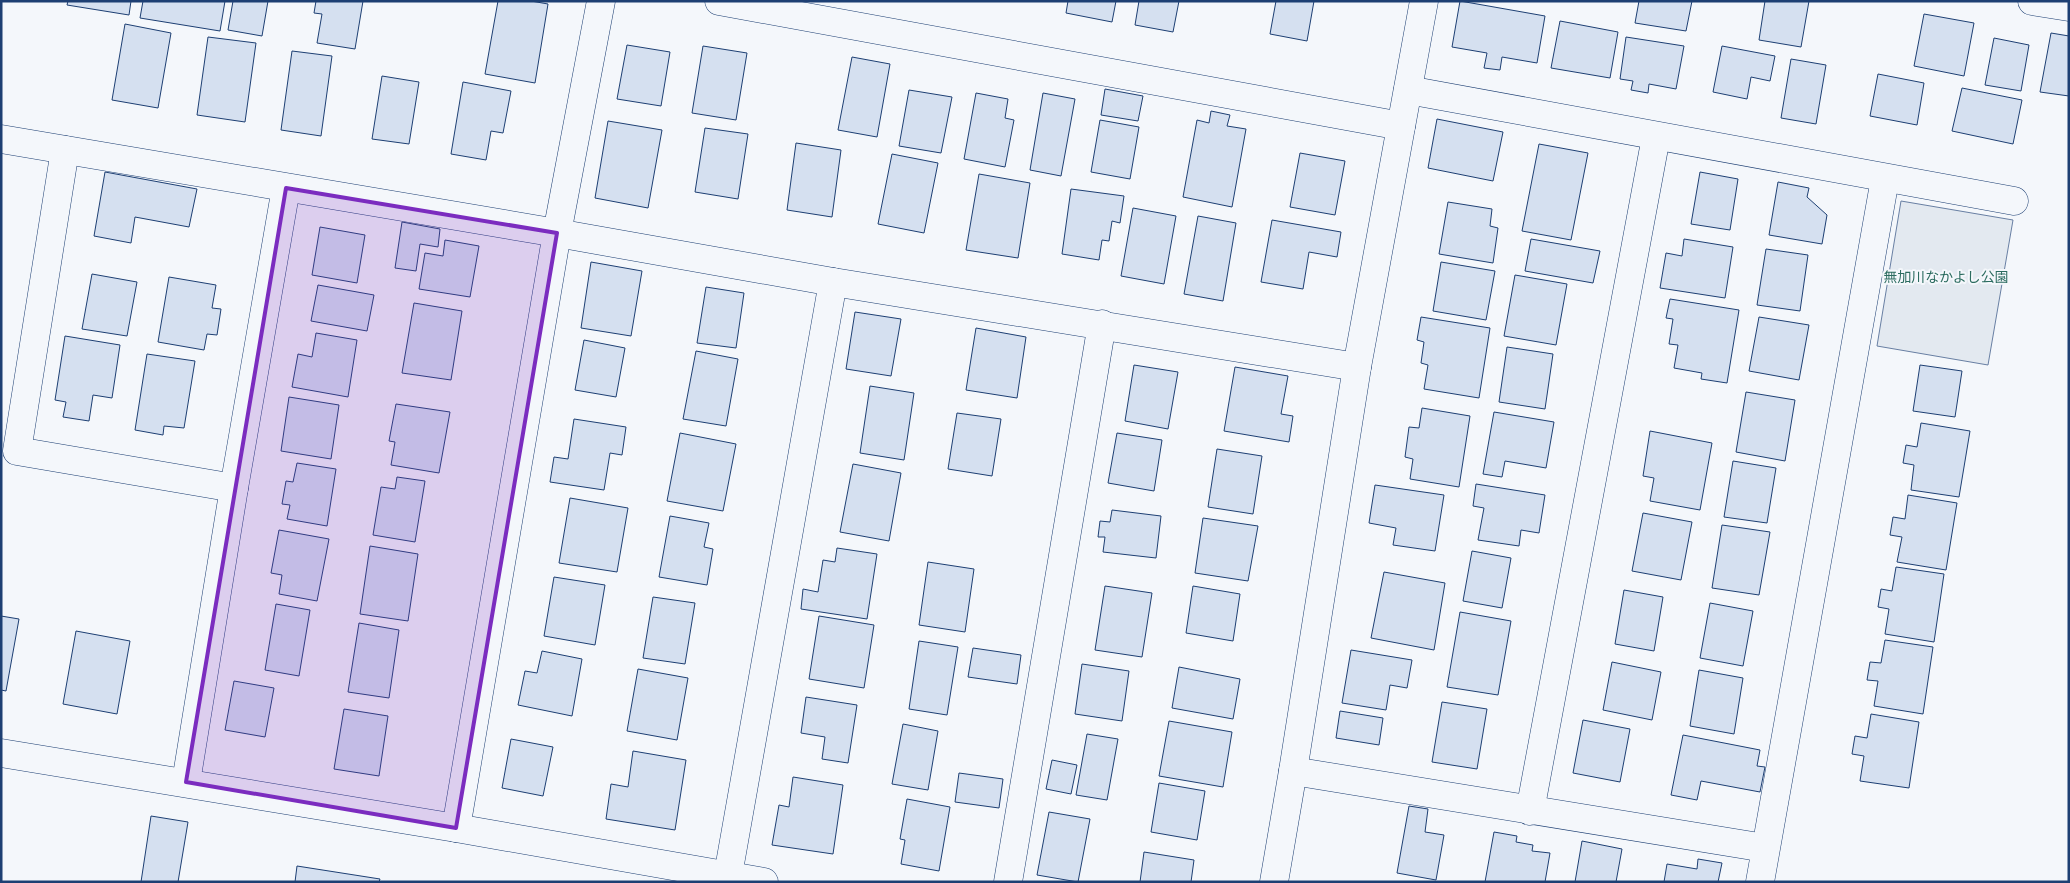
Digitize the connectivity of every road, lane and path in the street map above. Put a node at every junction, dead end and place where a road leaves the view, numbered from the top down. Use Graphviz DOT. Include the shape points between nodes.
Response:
graph roads {
  1 [pos="601,1"];
  2 [pos="719,1"];
  3 [pos="1424,1"];
  4 [pos="2032,1"];
  5 [pos="2069,7"];
  6 [pos="1408,90"];
  7 [pos="1401,126"];
  8 [pos="1656,137"];
  9 [pos="1,139"];
  10 [pos="65,150"];
  11 [pos="1885,179"];
  12 [pos="286,188"];
  13 [pos="2014,201"];
  14 [pos="558,233"];
  15 [pos="833,282"];
  16 [pos="1102,324"];
  17 [pos="1357,367"];
  18 [pos="234,488"];
  19 [pos="1,754"];
  20 [pos="1293,772"];
  21 [pos="186,782"];
  22 [pos="1530,811"];
  23 [pos="456,828"];
  24 [pos="1765,848"];
  25 [pos="728,875"];
  26 [pos="764,882"];
  27 [pos="1008,882"];
  28 [pos="1274,882"];
  29 [pos="1760,882"];
  1 -- 14 [label="street"];
  2 -- 7 [label="street"];
  3 -- 6 [label="street"];
  4 -- 5 [label="street"];
  6 -- 7 [label="street"];
  6 -- 8 [label="street"];
  7 -- 17 [label="street"];
  8 -- 11 [label="street"];
  8 -- 22 [label="street"];
  9 -- 10 [label="street"];
  10 -- 12 [label="street"];
  10 -- 18 [label="street" via="17,450"];
  11 -- 13 [label="street"];
  11 -- 24 [label="street"];
  12 -- 14 [label="street"];
  12 -- 18 [label="street"];
  14 -- 15 [label="street"];
  14 -- 23 [label="street"];
  15 -- 16 [label="street"];
  15 -- 25 [label="street"];
  16 -- 17 [label="street"];
  16 -- 27 [label="street"];
  17 -- 20 [label="street"];
  18 -- 21 [label="street"];
  19 -- 21 [label="street"];
  20 -- 22 [label="street"];
  20 -- 28 [label="street"];
  21 -- 23 [label="street"];
  22 -- 24 [label="street"];
  23 -- 25 [label="street"];
  24 -- 29 [label="street"];
  25 -- 26 [label="street"];
}
